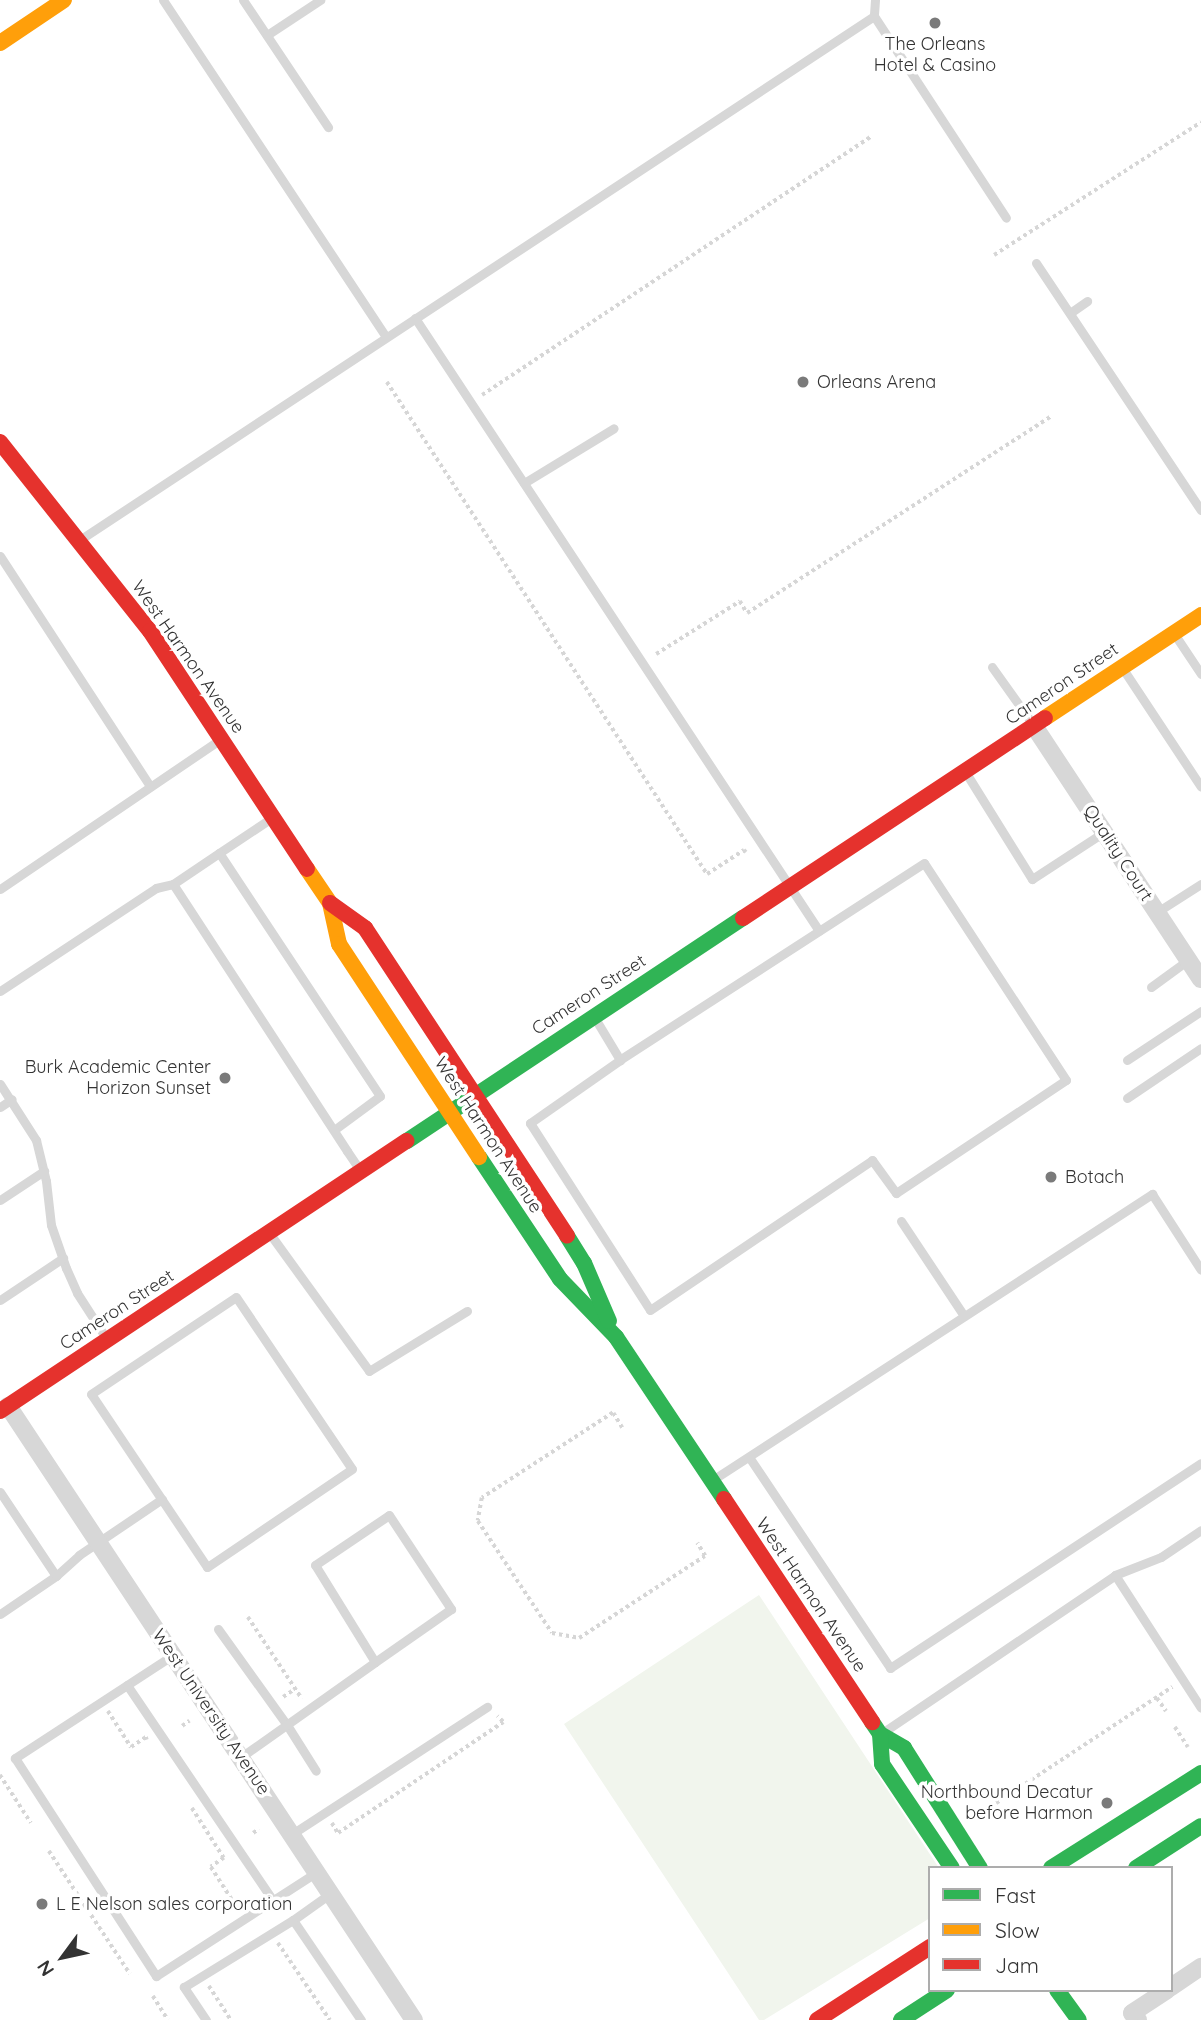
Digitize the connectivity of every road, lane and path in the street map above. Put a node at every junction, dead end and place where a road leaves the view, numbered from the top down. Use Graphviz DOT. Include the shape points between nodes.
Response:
graph roads {
  1 [pos="64,0"];
  2 [pos="163,0"];
  3 [pos="243,0"];
  4 [pos="320,0"];
  5 [pos="875,0"];
  6 [pos="874,16"];
  7 [pos="267,35"];
  8 [pos="0,43"];
  9 [pos="1201,122"];
  10 [pos="328,127"];
  11 [pos="871,137"];
  12 [pos="1006,218"];
  13 [pos="994,255"];
  14 [pos="1036,263"];
  15 [pos="1087,301"];
  16 [pos="1070,313"];
  17 [pos="415,318"];
  18 [pos="386,337"];
  19 [pos="387,382"];
  20 [pos="482,395"];
  21 [pos="1052,416"];
  22 [pos="614,428"];
  23 [pos="0,442"];
  24 [pos="524,483"];
  25 [pos="1201,510"];
  26 [pos="79,541"];
  27 [pos="0,556"];
  28 [pos="1201,615"];
  29 [pos="1174,633"];
  30 [pos="656,654"];
  31 [pos="992,667"];
  32 [pos="1122,668"];
  33 [pos="1200,672"];
  34 [pos="1034,726"];
  35 [pos="222,738"];
  36 [pos="965,772"];
  37 [pos="150,786"];
  38 [pos="1201,787"];
  39 [pos="273,817"];
  40 [pos="1104,832"];
  41 [pos="746,852"];
  42 [pos="219,853"];
  43 [pos="173,884"];
  44 [pos="1201,884"];
  45 [pos="791,886"];
  46 [pos="0,889"];
  47 [pos="330,903"];
  48 [pos="1157,912"];
  49 [pos="819,931"];
  50 [pos="1188,960"];
  51 [pos="1201,979"];
  52 [pos="1151,987"];
  53 [pos="0,991"];
  54 [pos="1201,1011"];
  55 [pos="593,1015"];
  56 [pos="1200,1052"];
  57 [pos="620,1060"];
  58 [pos="1127,1060"];
  59 [pos="0,1084"];
  60 [pos="474,1095"];
  61 [pos="1127,1098"];
  62 [pos="12,1099"];
  63 [pos="0,1107"];
  64 [pos="451,1113"];
  65 [pos="334,1130"];
  66 [pos="44,1171"];
  67 [pos="361,1172"];
  68 [pos="0,1200"];
  69 [pos="901,1221"];
  70 [pos="268,1233"];
  71 [pos="63,1258"];
  72 [pos="1201,1270"];
  73 [pos="0,1300"];
  74 [pos="467,1311"];
  75 [pos="964,1316"];
  76 [pos="616,1337"];
  77 [pos="107,1339"];
  78 [pos="4,1408"];
  79 [pos="622,1428"];
  80 [pos="749,1457"];
  81 [pos="1201,1464"];
  82 [pos="712,1480"];
  83 [pos="0,1492"];
  84 [pos="162,1499"];
  85 [pos="1201,1530"];
  86 [pos="99,1542"];
  87 [pos="697,1543"];
  88 [pos="1115,1575"];
  89 [pos="56,1576"];
  90 [pos="0,1614"];
  91 [pos="248,1617"];
  92 [pos="218,1629"];
  93 [pos="173,1655"];
  94 [pos="375,1662"];
  95 [pos="1183,1680"];
  96 [pos="127,1685"];
  97 [pos="295,1689"];
  98 [pos="281,1698"];
  99 [pos="1157,1698"];
  100 [pos="1200,1704"];
  101 [pos="105,1707"];
  102 [pos="487,1707"];
  103 [pos="309,1709"];
  104 [pos="1166,1711"];
  105 [pos="189,1721"];
  106 [pos="287,1725"];
  107 [pos="182,1726"];
  108 [pos="1175,1727"];
  109 [pos="880,1734"];
  110 [pos="149,1743"];
  111 [pos="1188,1748"];
  112 [pos="241,1757"];
  113 [pos="316,1771"];
  114 [pos="1201,1773"];
  115 [pos="0,1775"];
  116 [pos="187,1801"];
  117 [pos="996,1803"];
  118 [pos="325,1812"];
  119 [pos="31,1823"];
  120 [pos="1201,1826"];
  121 [pos="259,1829"];
  122 [pos="253,1833"];
  123 [pos="292,1834"];
  124 [pos="49,1851"];
  125 [pos="951,1866"];
  126 [pos="979,1866"];
  127 [pos="1054,1866"];
  128 [pos="1139,1866"];
  129 [pos="317,1872"];
  130 [pos="331,1893"];
  131 [pos="273,1900"];
  132 [pos="239,1910"];
  133 [pos="293,1920"];
  134 [pos="275,1938"];
  135 [pos="928,1948"];
  136 [pos="1201,1967"];
  137 [pos="131,1974"];
  138 [pos="207,1981"];
  139 [pos="1173,1986"];
  140 [pos="944,1992"];
  141 [pos="1058,1992"];
  142 [pos="1165,1992"];
  143 [pos="153,1996"];
  144 [pos="1135,2017"];
  145 [pos="168,2020"];
  146 [pos="206,2020"];
  147 [pos="232,2020"];
  148 [pos="330,2020"];
  149 [pos="360,2020"];
  150 [pos="414,2020"];
  151 [pos="817,2020"];
  152 [pos="901,2020"];
  153 [pos="1079,2020"];
  1 -- 8 [label="main road"];
  2 -- 18 [label="lane"];
  3 -- 7 [label="lane"];
  4 -- 7 [label="lane"];
  5 -- 6 [label="lane"];
  6 -- 12 [label="lane"];
  6 -- 17 [label="lane"];
  7 -- 10 [label="lane"];
  9 -- 13 [label="path, bridge"];
  11 -- 20 [label="path"];
  14 -- 16 [label="lane"];
  15 -- 16 [label="lane"];
  16 -- 25 [label="lane"];
  17 -- 18 [label="lane"];
  17 -- 24 [label="lane"];
  18 -- 26 [label="lane"];
  19 -- 41 [label="path" via="707,874"];
  21 -- 30 [label="path" via="747,613 740,601"];
  22 -- 24 [label="lane"];
  23 -- 26 [label="main road, West Harmon Avenue"];
  24 -- 45 [label="lane"];
  26 -- 35 [label="main road, West Harmon Avenue" via="150,631"];
  27 -- 37 [label="lane"];
  28 -- 29 [label="main road, Cameron Street"];
  29 -- 32 [label="main road, Cameron Street"];
  29 -- 33 [label="lane"];
  31 -- 34 [label="lane"];
  32 -- 34 [label="main road, Cameron Street"];
  32 -- 38 [label="lane"];
  34 -- 36 [label="main road, Cameron Street"];
  34 -- 40 [label="street, Quality Court"];
  35 -- 37 [label="lane"];
  35 -- 39 [label="main road, West Harmon Avenue"];
  36 -- 40 [label="lane" via="1032,879"];
  36 -- 45 [label="main road, Cameron Street"];
  37 -- 46 [label="lane"];
  39 -- 42 [label="lane"];
  39 -- 47 [label="main road, West Harmon Avenue"];
  40 -- 48 [label="street, Quality Court"];
  42 -- 43 [label="lane"];
  42 -- 65 [label="lane" via="380,1096"];
  43 -- 53 [label="lane" via="156,888"];
  43 -- 65 [label="lane"];
  44 -- 48 [label="lane"];
  45 -- 49 [label="lane"];
  45 -- 55 [label="main road, Cameron Street"];
  47 -- 60 [label="main road, West Harmon Avenue" via="365,928"];
  47 -- 64 [label="main road, West Harmon Avenue" via="339,944"];
  48 -- 50 [label="street, Quality Court"];
  49 -- 57 [label="lane"];
  49 -- 57 [label="lane" via="924,863 1066,1080 896,1193 872,1160 650,1310 530,1123"];
  50 -- 51 [label="street, Quality Court"];
  50 -- 52 [label="lane"];
  54 -- 58 [label="lane"];
  55 -- 57 [label="lane"];
  55 -- 60 [label="main road, Cameron Street"];
  56 -- 61 [label="lane"];
  59 -- 62 [label="lane"];
  60 -- 64 [label="main road, Cameron Street"];
  60 -- 76 [label="main road, West Harmon Avenue" via="584,1263"];
  62 -- 63 [label="lane"];
  62 -- 66 [label="lane" via="36,1140"];
  64 -- 67 [label="main road, Cameron Street"];
  64 -- 76 [label="main road, West Harmon Avenue" via="559,1279"];
  65 -- 67 [label="lane"];
  66 -- 68 [label="lane"];
  66 -- 71 [label="lane" via="51,1225"];
  67 -- 70 [label="main road, Cameron Street"];
  69 -- 75 [label="lane"];
  70 -- 74 [label="lane" via="369,1371"];
  70 -- 77 [label="main road, Cameron Street"];
  71 -- 73 [label="lane"];
  71 -- 77 [label="lane" via="77,1293"];
  72 -- 75 [label="lane" via="1152,1194"];
  75 -- 80 [label="lane"];
  76 -- 82 [label="main road, West Harmon Avenue"];
  77 -- 78 [label="main road, Cameron Street"];
  78 -- 86 [label="street, West University Avenue"];
  79 -- 87 [label="path" via="613,1413 482,1498 478,1521 552,1633 579,1638 705,1556"];
  80 -- 81 [label="lane" via="890,1668"];
  80 -- 82 [label="lane"];
  82 -- 109 [label="main road, West Harmon Avenue"];
  83 -- 89 [label="lane"];
  84 -- 84 [label="lane" via="207,1567 352,1469 236,1297 91,1394"];
  84 -- 86 [label="lane"];
  85 -- 88 [label="lane" via="1161,1556"];
  86 -- 89 [label="lane"];
  86 -- 93 [label="street, West University Avenue"];
  88 -- 95 [label="lane"];
  88 -- 109 [label="lane"];
  89 -- 90 [label="lane"];
  91 -- 97 [label="path"];
  92 -- 106 [label="lane"];
  93 -- 96 [label="lane"];
  93 -- 112 [label="street, West University Avenue"];
  94 -- 94 [label="lane" via="315,1565 389,1515 451,1609"];
  94 -- 103 [label="lane"];
  95 -- 99 [label="path"];
  95 -- 100 [label="lane"];
  96 -- 131 [label="lane"];
  96 -- 131 [label="lane" via="15,1758 156,1976"];
  97 -- 98 [label="path"];
  97 -- 103 [label="path"];
  99 -- 104 [label="path"];
  99 -- 117 [label="path"];
  101 -- 110 [label="path" via="131,1747 146,1737"];
  102 -- 118 [label="lane"];
  102 -- 118 [label="path" via="503,1722 338,1833"];
  103 -- 106 [label="lane"];
  105 -- 107 [label="path"];
  106 -- 112 [label="lane"];
  106 -- 113 [label="lane"];
  108 -- 111 [label="path"];
  109 -- 125 [label="main road, West Harmon Avenue" via="882,1764"];
  109 -- 126 [label="main road, West Harmon Avenue" via="904,1748"];
  112 -- 123 [label="street, West University Avenue"];
  114 -- 127 [label="main road"];
  115 -- 119 [label="path"];
  116 -- 132 [label="path" via="224,1858 211,1867"];
  118 -- 123 [label="lane"];
  120 -- 128 [label="main road"];
  121 -- 122 [label="path"];
  123 -- 129 [label="street, West University Avenue"];
  124 -- 137 [label="path"];
  129 -- 130 [label="street, West University Avenue"];
  129 -- 131 [label="lane"];
  130 -- 133 [label="lane"];
  130 -- 150 [label="street, West University Avenue"];
  133 -- 146 [label="lane" via="184,1987"];
  133 -- 149 [label="lane"];
  134 -- 148 [label="path"];
  135 -- 151 [label="main road"];
  136 -- 139 [label="street"];
  138 -- 147 [label="path"];
  140 -- 152 [label="main road"];
  141 -- 153 [label="main road"];
  142 -- 144 [label="street"];
  143 -- 145 [label="path"];
}
